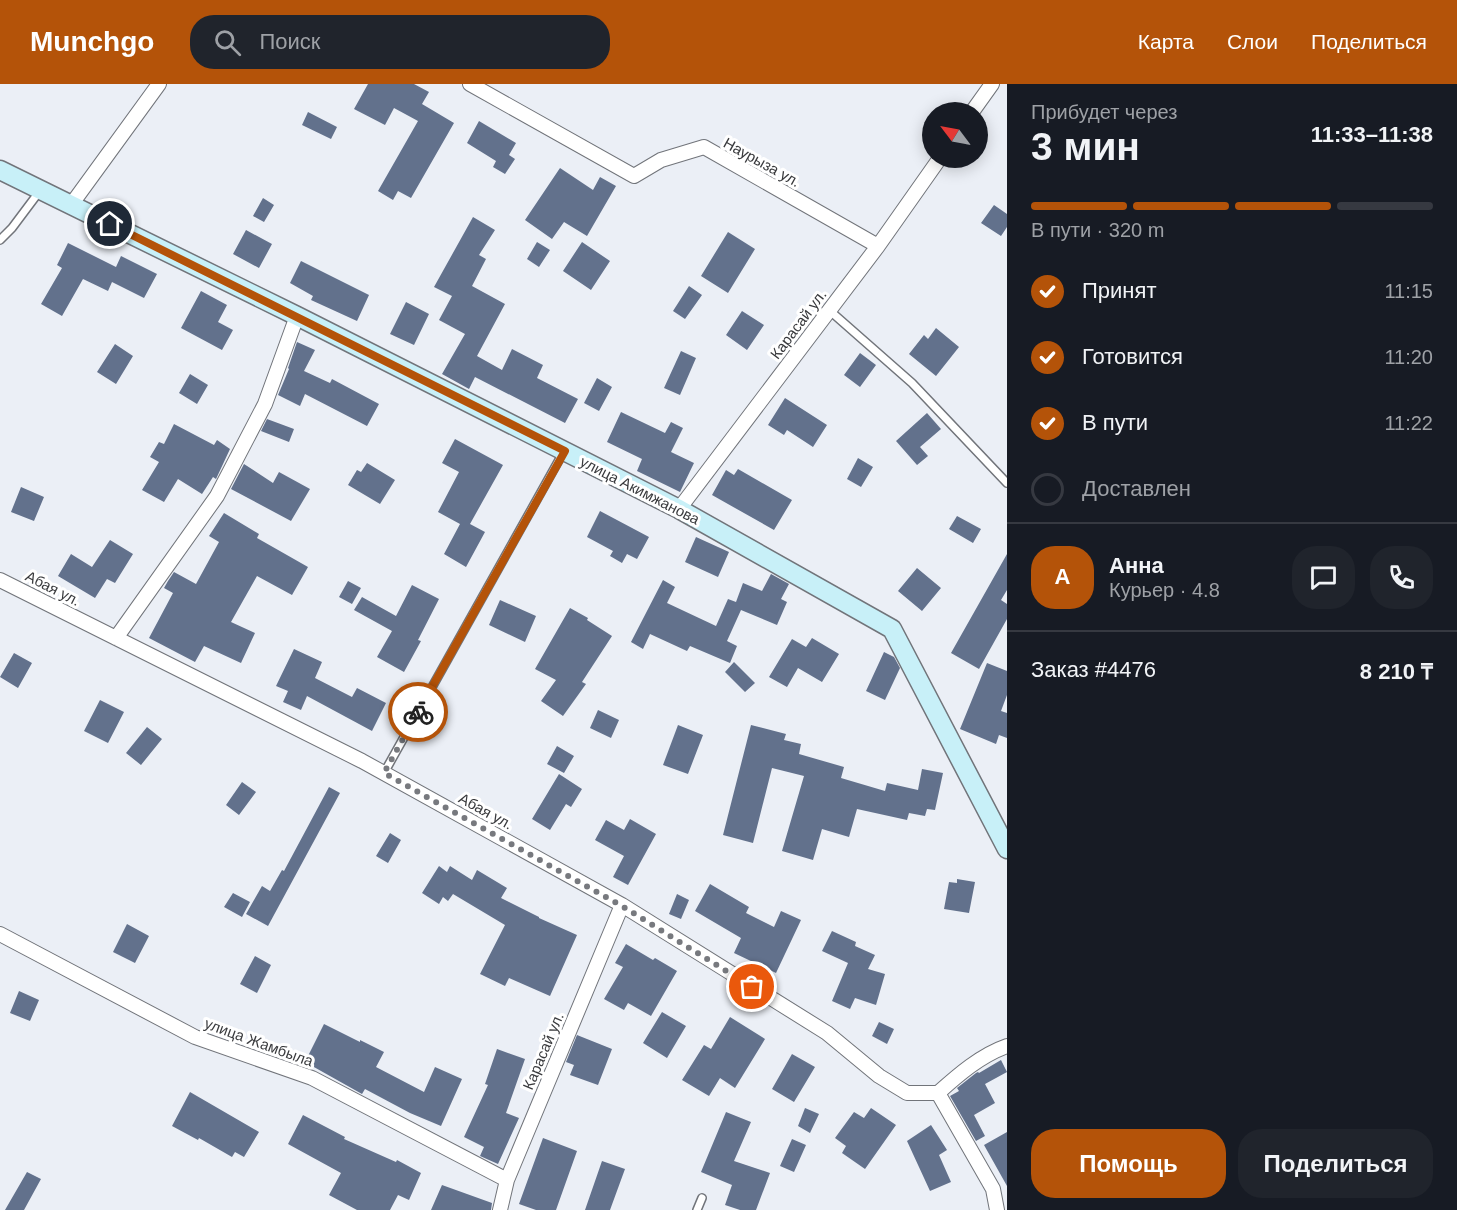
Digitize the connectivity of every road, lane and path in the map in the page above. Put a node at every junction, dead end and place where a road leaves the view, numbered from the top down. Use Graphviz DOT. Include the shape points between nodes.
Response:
graph roads {
  1 [pos="159,84"];
  2 [pos="470,84"];
  3 [pos="992,84"];
  4 [pos="979,102"];
  5 [pos="933,168"];
  6 [pos="0,170"];
  7 [pos="40,190"];
  8 [pos="71,205"];
  9 [pos="0,240"];
  10 [pos="878,246"];
  11 [pos="829,310"];
  12 [pos="297,316"];
  13 [pos="565,451"];
  14 [pos="1007,483"];
  15 [pos="679,509"];
  16 [pos="1,584"];
  17 [pos="116,638"];
  18 [pos="384,773"];
  19 [pos="1007,849"];
  20 [pos="622,906"];
  21 [pos="0,934"];
  22 [pos="1007,1046"];
  23 [pos="938,1093"];
  24 [pos="507,1180"];
  25 [pos="702,1198"];
  26 [pos="501,1207"];
  27 [pos="516,1210"];
  28 [pos="697,1210"];
  29 [pos="997,1210"];
  1 -- 8 [label="street"];
  2 -- 10 [label="street, Наурыза ул." via="634,176 661,160 704,147"];
  3 -- 4 [label="street"];
  5 -- 10 [label="street, Карасай ул."];
  6 -- 7 [label="street, улица Акимжанова"];
  7 -- 8 [label="street, улица Акимжанова"];
  7 -- 9 [label="lane"];
  8 -- 12 [label="street, улица Акимжанова"];
  10 -- 11 [label="street, Карасай ул."];
  11 -- 14 [label="lane" via="912,383"];
  11 -- 15 [label="street, Карасай ул."];
  12 -- 13 [label="street, улица Акимжанова"];
  12 -- 17 [label="street" via="265,404 217,496"];
  13 -- 15 [label="street, улица Акимжанова"];
  13 -- 18 [label="lane"];
  15 -- 19 [label="street, улица Акимжанова" via="892,629"];
  16 -- 17 [label="street, Абая ул."];
  17 -- 18 [label="street, Абая ул."];
  18 -- 20 [label="street, Абая ул."];
  20 -- 23 [label="street, Абая ул." via="827,1033 888,1082 907,1093"];
  20 -- 24 [label="street, Карасай ул."];
  21 -- 24 [label="street, улица Жамбыла" via="195,1036 312,1078"];
  22 -- 23 [label="street" via="994,1050"];
  23 -- 29 [label="street" via="993,1189"];
  24 -- 26 [label="street, Карасай ул."];
  25 -- 28 [label="lane"];
  26 -- 27 [label="street"];
}
